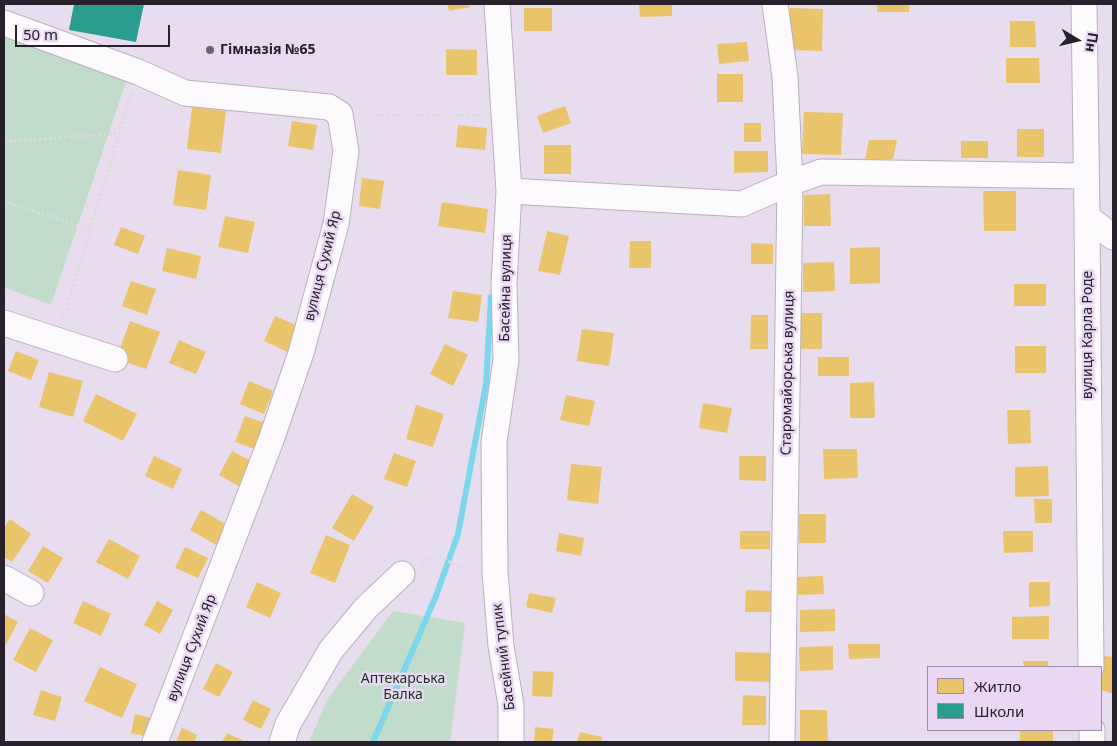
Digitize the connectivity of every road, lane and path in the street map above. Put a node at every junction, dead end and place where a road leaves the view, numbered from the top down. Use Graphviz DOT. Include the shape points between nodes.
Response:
graph roads {
  1 [pos="497,4"];
  2 [pos="775,4"];
  3 [pos="1084,4"];
  4 [pos="4,23"];
  5 [pos="138,72"];
  6 [pos="340,114"];
  7 [pos="504,115"];
  8 [pos="120,133"];
  9 [pos="4,142"];
  10 [pos="1085,176"];
  11 [pos="790,182"];
  12 [pos="509,191"];
  13 [pos="4,201"];
  14 [pos="1087,218"];
  15 [pos="90,229"];
  16 [pos="1113,237"];
  17 [pos="66,310"];
  18 [pos="4,324"];
  19 [pos="115,359"];
  20 [pos="436,555"];
  21 [pos="469,572"];
  22 [pos="495,572"];
  23 [pos="402,574"];
  24 [pos="4,578"];
  25 [pos="31,593"];
  26 [pos="1091,666"];
  27 [pos="155,742"];
  28 [pos="282,742"];
  29 [pos="511,742"];
  30 [pos="782,742"];
  1 -- 7 [label="street, Басейна вулиця"];
  2 -- 11 [label="street, Старомайорська вулиця" via="785,77"];
  3 -- 10 [label="street, вулиця Карла Роде"];
  4 -- 5 [label="street"];
  5 -- 6 [label="street" via="185,93 328,107"];
  5 -- 8 [label="path"];
  6 -- 7 [label="path"];
  6 -- 27 [label="street, вулиця Сухий Яр" via="346,151 336,224 301,354"];
  7 -- 12 [label="street, Басейна вулиця"];
  8 -- 9 [label="path"];
  8 -- 15 [label="path"];
  10 -- 11 [label="street" via="821,172"];
  10 -- 14 [label="street, вулиця Карла Роде"];
  11 -- 12 [label="street" via="742,204"];
  11 -- 30 [label="street, Старомайорська вулиця"];
  12 -- 22 [label="street, Басейна вулиця" via="504,284 506,360 494,442"];
  13 -- 15 [label="path"];
  14 -- 16 [label="street"];
  14 -- 26 [label="street, вулиця Карла Роде"];
  15 -- 17 [label="path"];
  18 -- 19 [label="street"];
  20 -- 21 [label="path"];
  22 -- 29 [label="street, Басейний тупик" via="501,646 511,705"];
  23 -- 28 [label="street" via="366,608 331,650 288,724"];
  24 -- 25 [label="street"];
}
